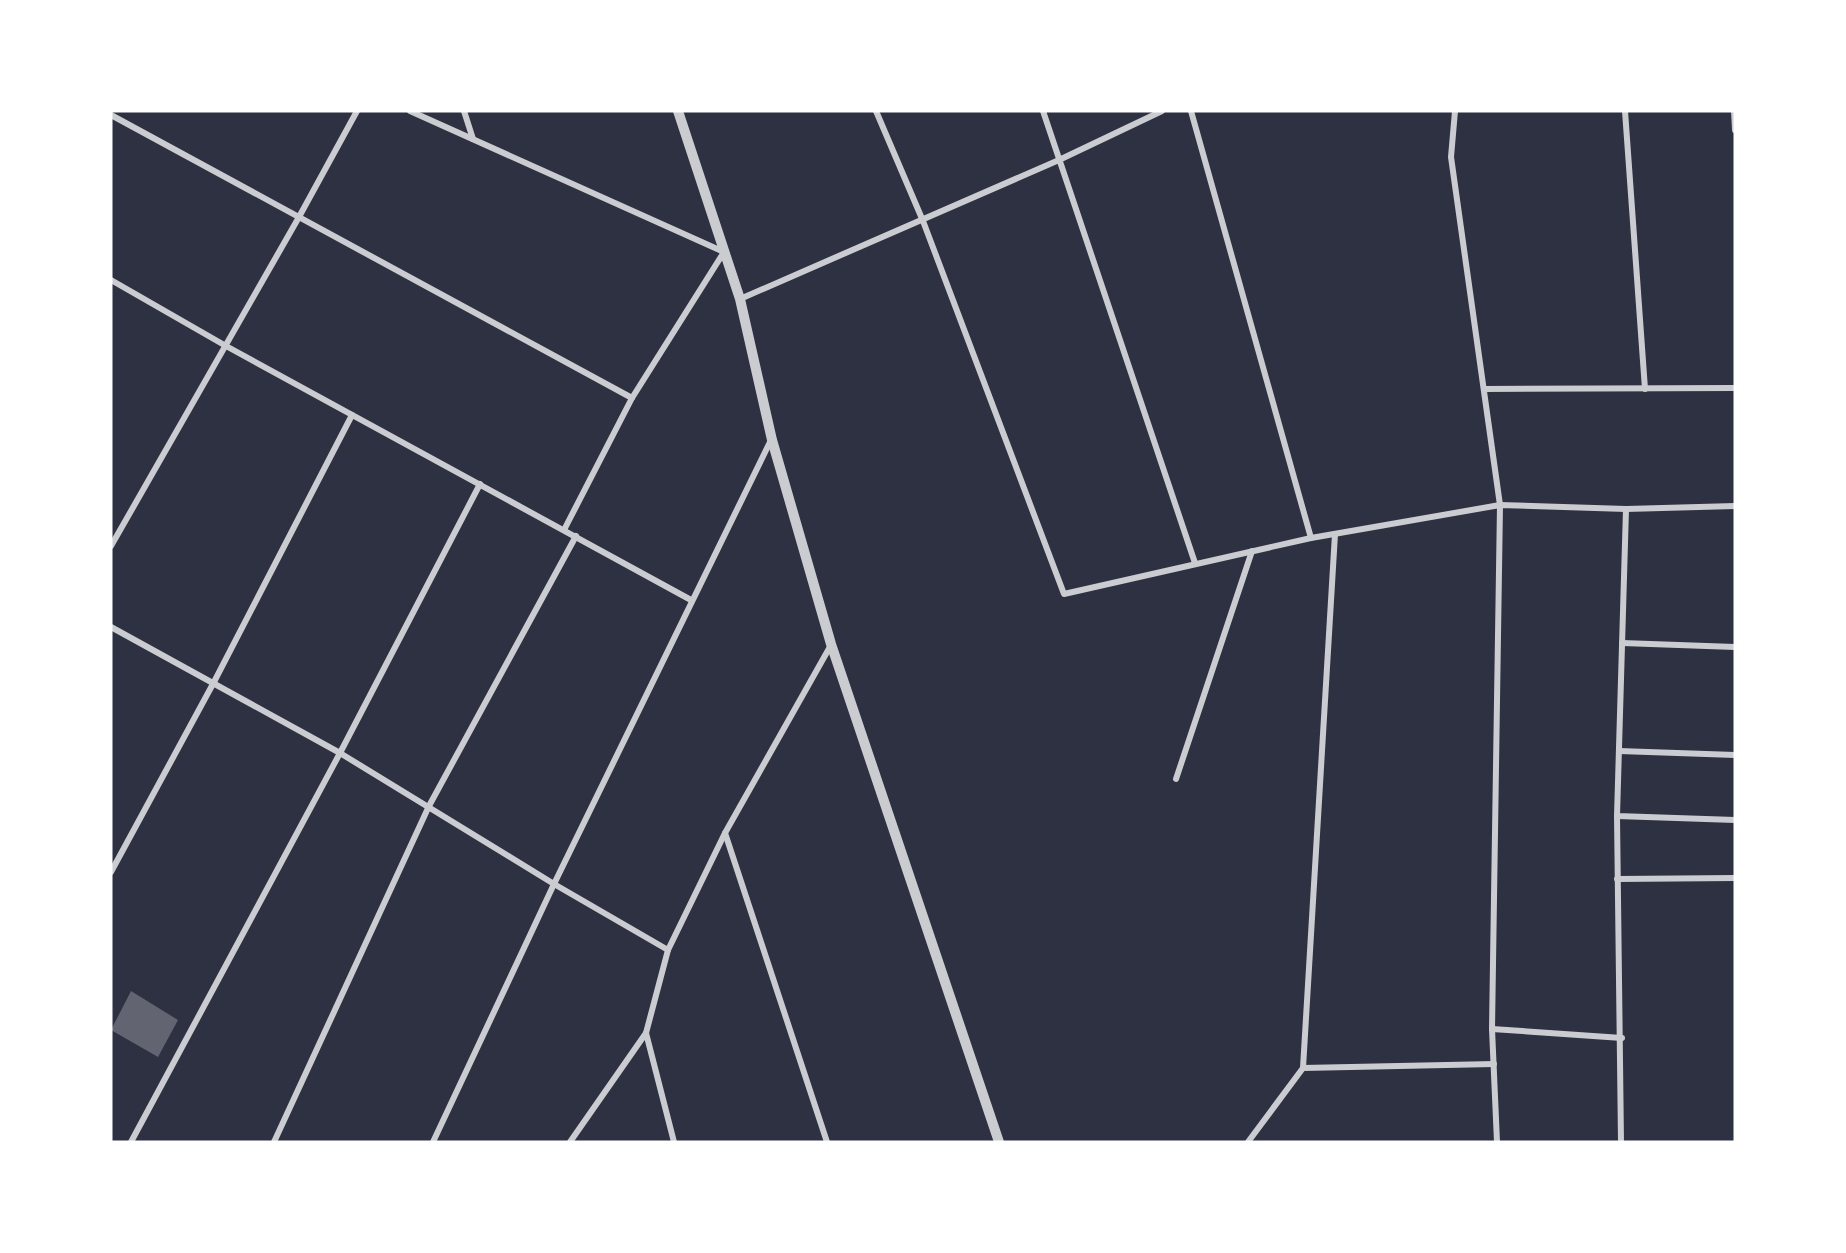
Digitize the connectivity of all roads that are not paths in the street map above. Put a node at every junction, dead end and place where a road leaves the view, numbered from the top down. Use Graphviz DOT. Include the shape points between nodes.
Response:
graph roads {
  1 [pos="357,111"];
  2 [pos="410,111"];
  3 [pos="464,111"];
  4 [pos="678,111"];
  5 [pos="876,111"];
  6 [pos="1043,111"];
  7 [pos="1162,111"];
  8 [pos="1191,111"];
  9 [pos="1455,111"];
  10 [pos="1625,111"];
  11 [pos="1734,111"];
  12 [pos="111,115"];
  13 [pos="1735,130"];
  14 [pos="472,139"];
  15 [pos="1059,160"];
  16 [pos="299,218"];
  17 [pos="923,221"];
  18 [pos="724,252"];
  19 [pos="111,280"];
  20 [pos="740,299"];
  21 [pos="225,346"];
  22 [pos="1735,388"];
  23 [pos="1484,389"];
  24 [pos="1645,389"];
  25 [pos="632,398"];
  26 [pos="352,415"];
  27 [pos="772,440"];
  28 [pos="480,484"];
  29 [pos="1500,505"];
  30 [pos="1735,506"];
  31 [pos="1626,509"];
  32 [pos="564,530"];
  33 [pos="1335,534"];
  34 [pos="576,536"];
  35 [pos="1311,538"];
  36 [pos="111,546"];
  37 [pos="1252,551"];
  38 [pos="1196,563"];
  39 [pos="691,600"];
  40 [pos="111,627"];
  41 [pos="1622,643"];
  42 [pos="831,644"];
  43 [pos="1735,647"];
  44 [pos="214,682"];
  45 [pos="1619,751"];
  46 [pos="340,753"];
  47 [pos="1735,755"];
  48 [pos="1176,779"];
  49 [pos="429,806"];
  50 [pos="1617,816"];
  51 [pos="1735,820"];
  52 [pos="725,833"];
  53 [pos="111,872"];
  54 [pos="1735,878"];
  55 [pos="1617,879"];
  56 [pos="554,884"];
  57 [pos="668,950"];
  58 [pos="1492,1029"];
  59 [pos="646,1032"];
  60 [pos="1622,1038"];
  61 [pos="1494,1064"];
  62 [pos="1303,1068"];
  63 [pos="131,1142"];
  64 [pos="274,1142"];
  65 [pos="433,1142"];
  66 [pos="570,1142"];
  67 [pos="674,1142"];
  68 [pos="827,1142"];
  69 [pos="999,1142"];
  70 [pos="1248,1142"];
  71 [pos="1497,1142"];
  72 [pos="1622,1142"];
  1 -- 16 [label="street"];
  2 -- 14 [label="street"];
  3 -- 14 [label="street"];
  4 -- 18 [label="street"];
  5 -- 17 [label="street"];
  6 -- 15 [label="street"];
  7 -- 15 [label="street"];
  8 -- 35 [label="street"];
  9 -- 23 [label="street" via="1451,157"];
  10 -- 24 [label="street"];
  11 -- 13 [label="street"];
  12 -- 16 [label="street"];
  14 -- 18 [label="street"];
  15 -- 17 [label="street"];
  15 -- 38 [label="street"];
  16 -- 21 [label="street"];
  16 -- 25 [label="street"];
  17 -- 20 [label="street"];
  17 -- 38 [label="street" via="1064,594"];
  18 -- 20 [label="street"];
  18 -- 25 [label="street"];
  19 -- 21 [label="street"];
  20 -- 27 [label="street"];
  21 -- 26 [label="street"];
  21 -- 36 [label="street"];
  22 -- 24 [label="street"];
  23 -- 24 [label="street"];
  23 -- 29 [label="street"];
  25 -- 32 [label="street"];
  26 -- 28 [label="street"];
  26 -- 44 [label="street"];
  27 -- 39 [label="street"];
  27 -- 42 [label="street"];
  28 -- 32 [label="street"];
  28 -- 46 [label="street"];
  29 -- 31 [label="street"];
  29 -- 33 [label="street"];
  29 -- 58 [label="street"];
  30 -- 31 [label="street"];
  31 -- 41 [label="street"];
  32 -- 34 [label="street"];
  33 -- 35 [label="street"];
  33 -- 62 [label="street"];
  34 -- 39 [label="street"];
  34 -- 49 [label="street"];
  35 -- 37 [label="street"];
  37 -- 38 [label="street"];
  37 -- 48 [label="street"];
  39 -- 56 [label="street"];
  40 -- 44 [label="street"];
  41 -- 43 [label="street"];
  41 -- 45 [label="street"];
  42 -- 52 [label="street"];
  42 -- 69 [label="street"];
  44 -- 46 [label="street"];
  44 -- 53 [label="street"];
  45 -- 47 [label="street"];
  45 -- 50 [label="street"];
  46 -- 49 [label="street"];
  46 -- 63 [label="street"];
  49 -- 56 [label="street"];
  49 -- 64 [label="street"];
  50 -- 51 [label="street"];
  50 -- 55 [label="street"];
  52 -- 57 [label="street"];
  52 -- 68 [label="street"];
  54 -- 55 [label="street"];
  55 -- 60 [label="street"];
  56 -- 57 [label="street"];
  56 -- 65 [label="street"];
  57 -- 59 [label="street"];
  58 -- 60 [label="street"];
  58 -- 61 [label="street"];
  59 -- 66 [label="street"];
  59 -- 67 [label="street"];
  60 -- 72 [label="street"];
  61 -- 62 [label="street"];
  61 -- 71 [label="street"];
  62 -- 70 [label="street"];
}
